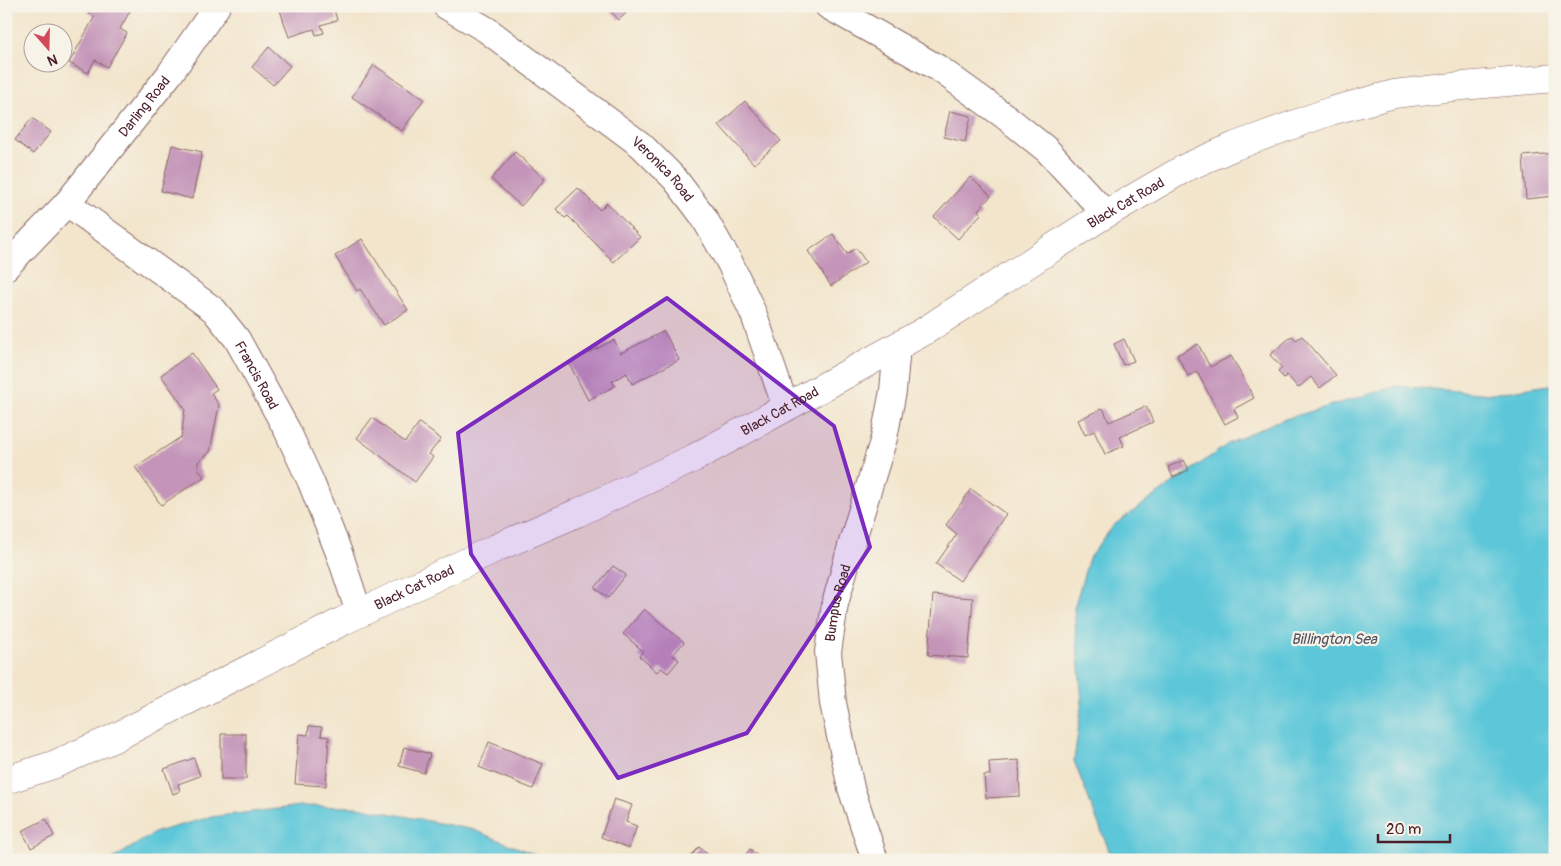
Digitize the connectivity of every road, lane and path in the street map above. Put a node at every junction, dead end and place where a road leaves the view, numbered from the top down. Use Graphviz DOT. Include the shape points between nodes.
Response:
graph roads {
  1 [pos="217,6"];
  2 [pos="446,6"];
  3 [pos="828,6"];
  4 [pos="1555,78"];
  5 [pos="67,203"];
  6 [pos="1106,214"];
  7 [pos="6,267"];
  8 [pos="897,347"];
  9 [pos="786,408"];
  10 [pos="359,613"];
  11 [pos="6,780"];
  12 [pos="875,860"];
  1 -- 5 [label="street, Darling Road" via="169,75"];
  2 -- 9 [label="street, Veronica Road" via="488,30 641,145 675,179 703,216 730,263 754,315"];
  3 -- 6 [label="street" via="938,68 1006,117 1047,150"];
  4 -- 6 [label="street, Black Cat Road" via="1394,94 1330,111 1185,168"];
  5 -- 7 [label="street, Darling Road"];
  5 -- 10 [label="street, Francis Road" via="214,310 237,339 287,430 311,482"];
  6 -- 8 [label="street, Black Cat Road"];
  8 -- 9 [label="street, Black Cat Road"];
  8 -- 12 [label="street, Bumpus Road" via="884,438 853,539 836,604 828,652 833,703 851,788"];
  9 -- 10 [label="street, Black Cat Road" via="694,458"];
  10 -- 11 [label="street, Black Cat Road" via="112,739 53,765"];
}
